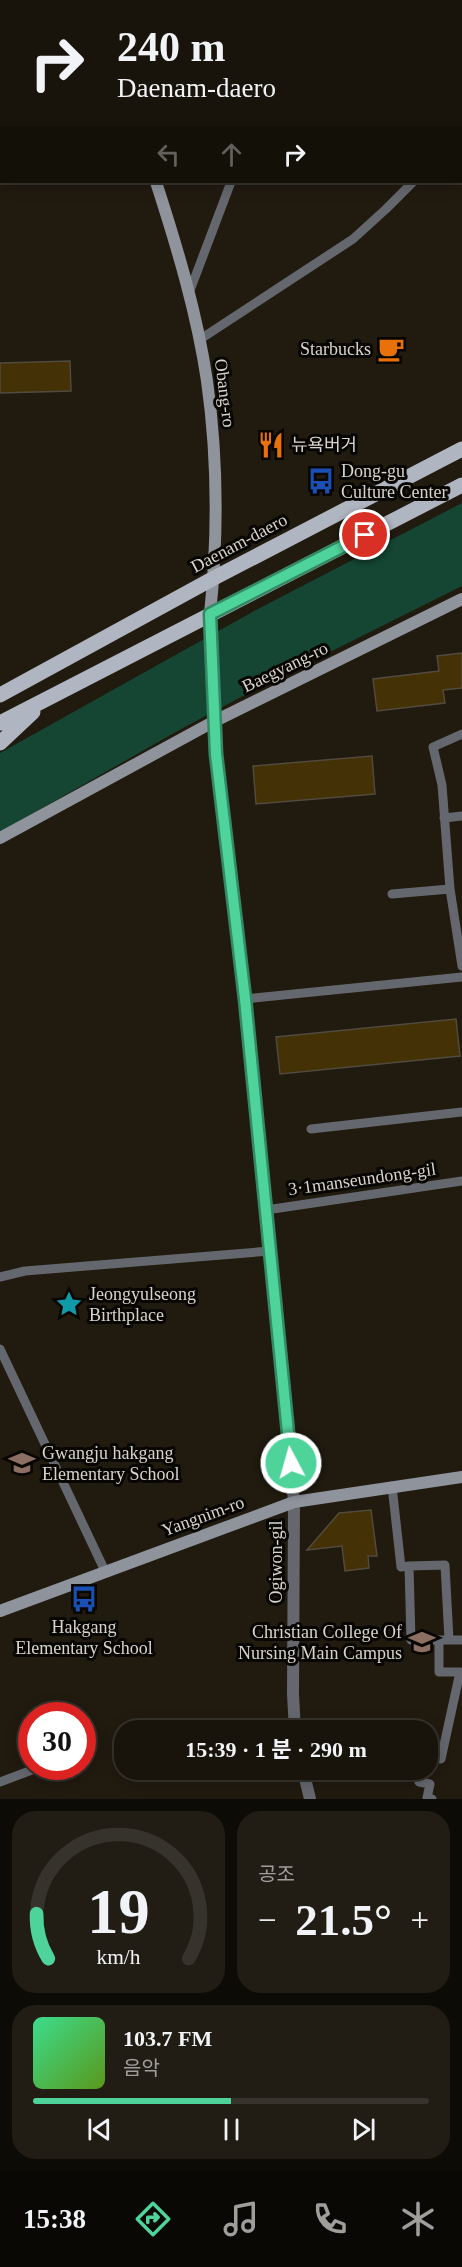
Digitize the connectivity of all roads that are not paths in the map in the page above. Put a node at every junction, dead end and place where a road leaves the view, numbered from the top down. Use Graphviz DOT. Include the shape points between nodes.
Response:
graph roads {
  1 [pos="156,183"];
  2 [pos="231,183"];
  3 [pos="412,183"];
  4 [pos="189,293"];
  5 [pos="199,340"];
  6 [pos="462,449"];
  7 [pos="462,485"];
  8 [pos="214,578"];
  9 [pos="462,599"];
  10 [pos="210,614"];
  11 [pos="36,674"];
  12 [pos="0,684"];
  13 [pos="0,695"];
  14 [pos="53,695"];
  15 [pos="213,722"];
  16 [pos="0,723"];
  17 [pos="462,734"];
  18 [pos="0,743"];
  19 [pos="462,816"];
  20 [pos="444,818"];
  21 [pos="0,838"];
  22 [pos="450,889"];
  23 [pos="392,894"];
  24 [pos="462,966"];
  25 [pos="462,977"];
  26 [pos="245,999"];
  27 [pos="462,1112"];
  28 [pos="311,1129"];
  29 [pos="462,1181"];
  30 [pos="266,1209"];
  31 [pos="270,1251"];
  32 [pos="0,1277"];
  33 [pos="0,1349"];
  34 [pos="462,1477"];
  35 [pos="392,1486"];
  36 [pos="294,1502"];
  37 [pos="409,1566"];
  38 [pos="105,1572"];
  39 [pos="0,1611"];
  40 [pos="443,1640"];
  41 [pos="462,1640"];
  42 [pos="294,1720"];
  43 [pos="438,1758"];
  44 [pos="18,1775"];
  45 [pos="305,1780"];
  46 [pos="420,1780"];
  47 [pos="0,1782"];
  48 [pos="310,1799"];
  49 [pos="432,1799"];
  1 -- 4 [label="main road, Obang-ro"];
  2 -- 4 [label="lane"];
  3 -- 5 [label="lane" via="353,239"];
  4 -- 5 [label="main road, Obang-ro"];
  5 -- 8 [label="main road, Obang-ro" via="210,408 216,495"];
  6 -- 8 [label="main road, Daenam-daero"];
  7 -- 10 [label="main road"];
  8 -- 10 [label="main road, Obang-ro"];
  8 -- 11 [label="main road, Daenam-daero"];
  9 -- 15 [label="main road, Baegyang-ro"];
  10 -- 14 [label="main road"];
  10 -- 15 [label="street, Ogiwon-gil"];
  11 -- 12 [label="main road, Daenam-daero"];
  11 -- 13 [label="main road, Daenam-daero"];
  14 -- 16 [label="main road"];
  14 -- 18 [label="main road"];
  15 -- 21 [label="main road, Baegyang-ro"];
  15 -- 26 [label="street, Ogiwon-gil"];
  17 -- 20 [label="lane" via="433,747 442,785"];
  19 -- 20 [label="lane"];
  20 -- 22 [label="lane"];
  22 -- 23 [label="lane"];
  22 -- 24 [label="lane"];
  25 -- 26 [label="lane"];
  26 -- 30 [label="street, Ogiwon-gil"];
  27 -- 28 [label="lane"];
  29 -- 30 [label="lane, 3·1manseundong-gil"];
  30 -- 31 [label="street, Ogiwon-gil"];
  31 -- 32 [label="lane" via="25,1271"];
  31 -- 36 [label="street, Ogiwon-gil"];
  33 -- 38 [label="lane"];
  34 -- 35 [label="main road, Yangnim-ro"];
  35 -- 36 [label="main road, Yangnim-ro"];
  35 -- 37 [label="lane" via="401,1567"];
  36 -- 38 [label="main road, Yangnim-ro"];
  36 -- 42 [label="street, Ogiwon-gil"];
  37 -- 40 [label="lane" via="411,1640"];
  37 -- 40 [label="lane" via="445,1565"];
  38 -- 39 [label="main road, Yangnim-ro"];
  40 -- 41 [label="lane"];
  40 -- 43 [label="lane" via="440,1672 460,1672 441,1759"];
  44 -- 47 [label="lane"];
  45 -- 48 [label="street"];
  46 -- 49 [label="lane" via="430,1784 427,1798"];
}
